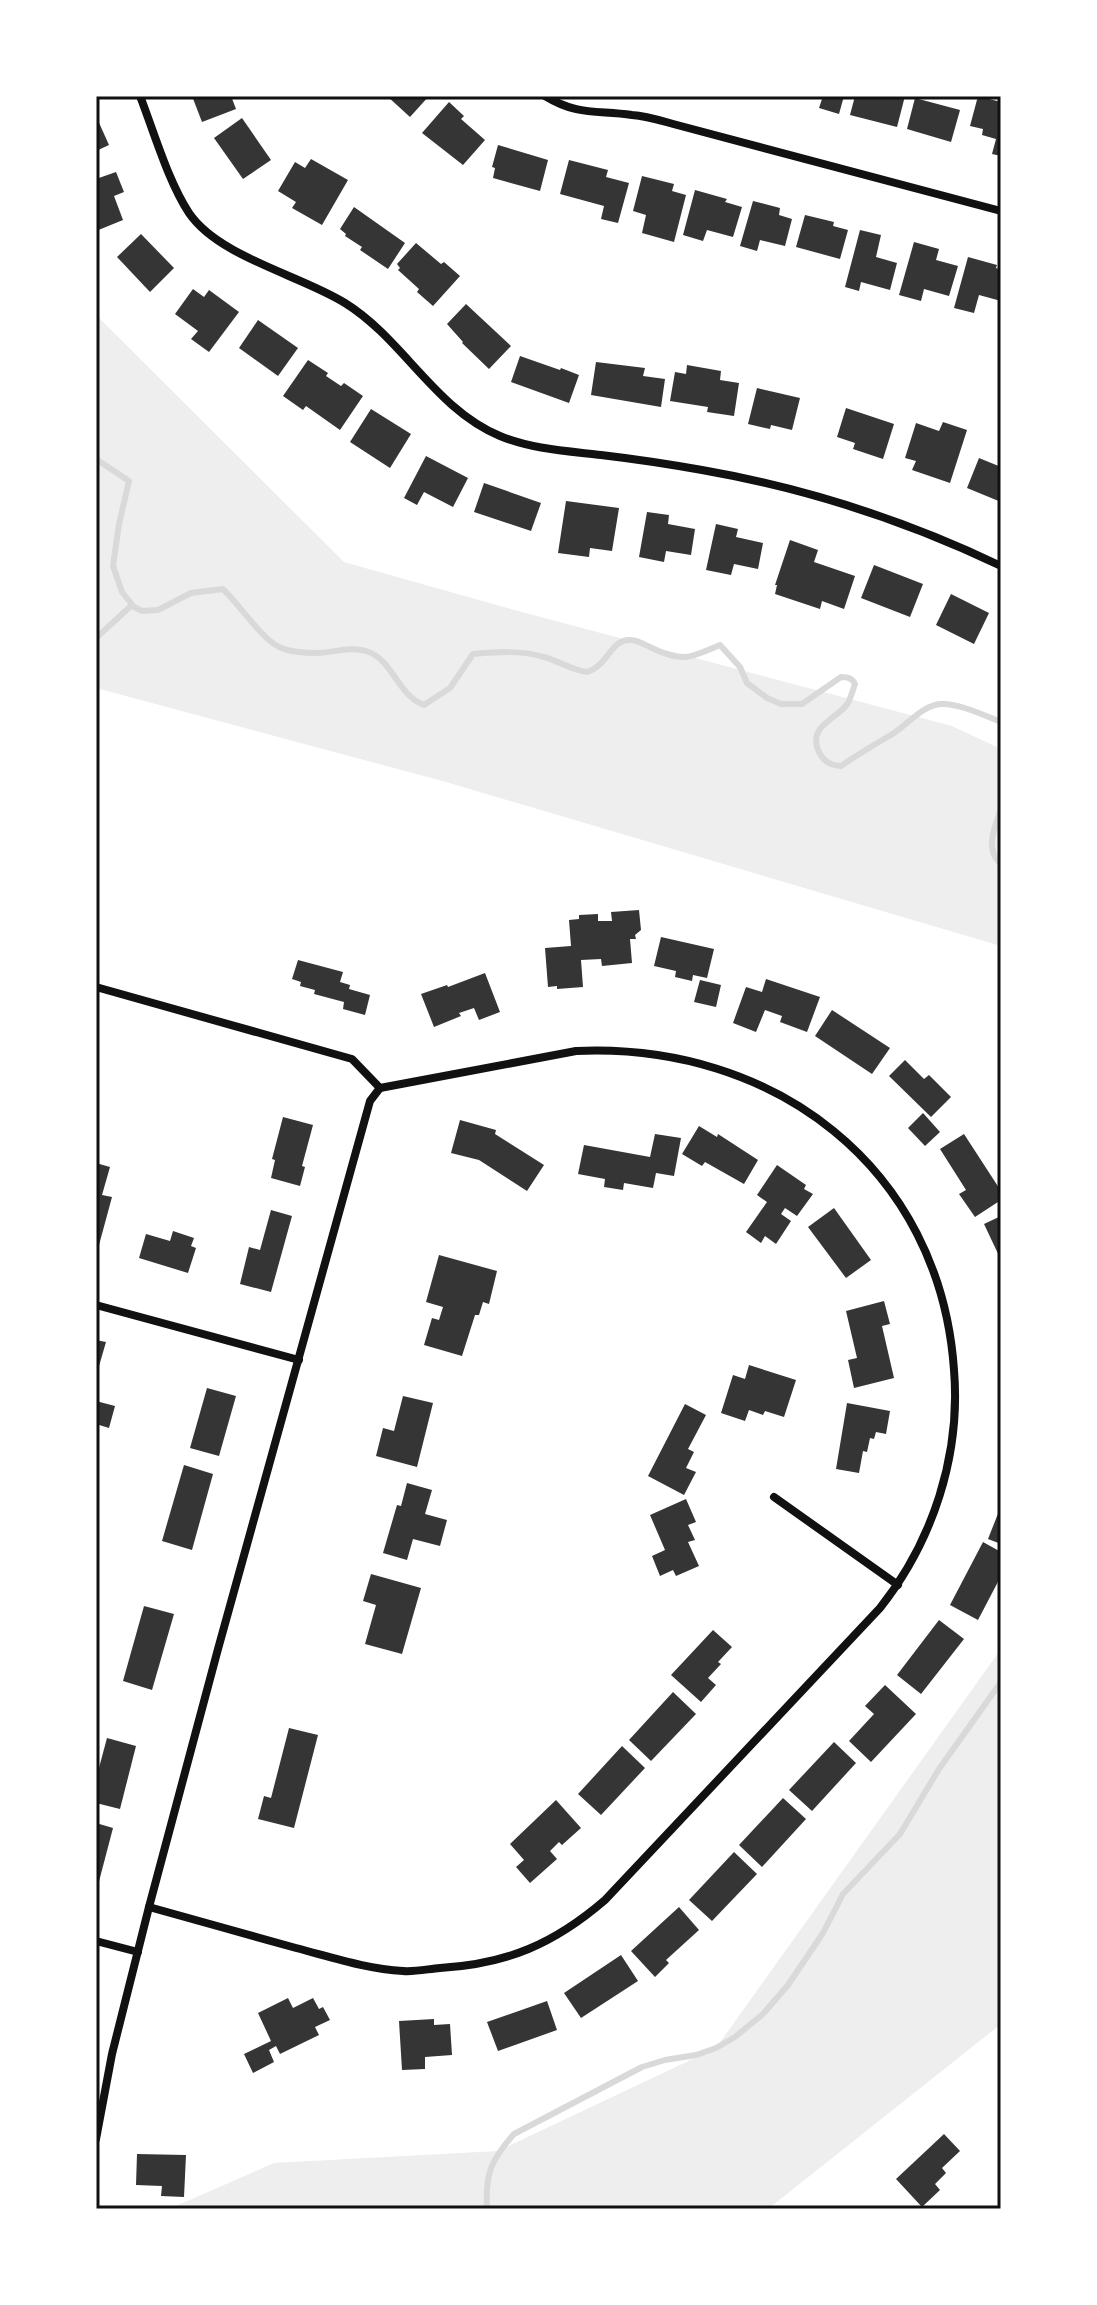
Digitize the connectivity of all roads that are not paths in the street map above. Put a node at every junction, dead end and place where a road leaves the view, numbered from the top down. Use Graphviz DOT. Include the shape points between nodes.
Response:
graph roads {
  1 [pos="140,96"];
  2 [pos="545,96"];
  3 [pos="1001,211"];
  4 [pos="1001,566"];
  5 [pos="96,987"];
  6 [pos="380,1088"];
  7 [pos="96,1305"];
  8 [pos="299,1360"];
  9 [pos="774,1497"];
  10 [pos="898,1585"];
  11 [pos="149,1907"];
  12 [pos="96,1941"];
  13 [pos="138,1952"];
  14 [pos="96,2139"];
  1 -- 4 [label="street" via="180,197 204,230 357,311 455,408 486,430 534,446 706,471 810,495 916,529"];
  2 -- 3 [label="street" via="583,112 663,121"];
  5 -- 6 [label="street" via="352,1059"];
  6 -- 8 [label="street" via="370,1101"];
  6 -- 10 [label="street" via="576,1051 641,1052 706,1065 757,1083 805,1109 848,1143 888,1188 917,1234 941,1294 953,1348 955,1412 946,1473 927,1529"];
  7 -- 8 [label="street"];
  8 -- 11 [label="street"];
  9 -- 10 [label="street"];
  10 -- 11 [label="street" via="605,1900 569,1929 528,1950 467,1967 404,1971"];
  11 -- 13 [label="street"];
  12 -- 13 [label="street"];
  13 -- 14 [label="street"];
}
